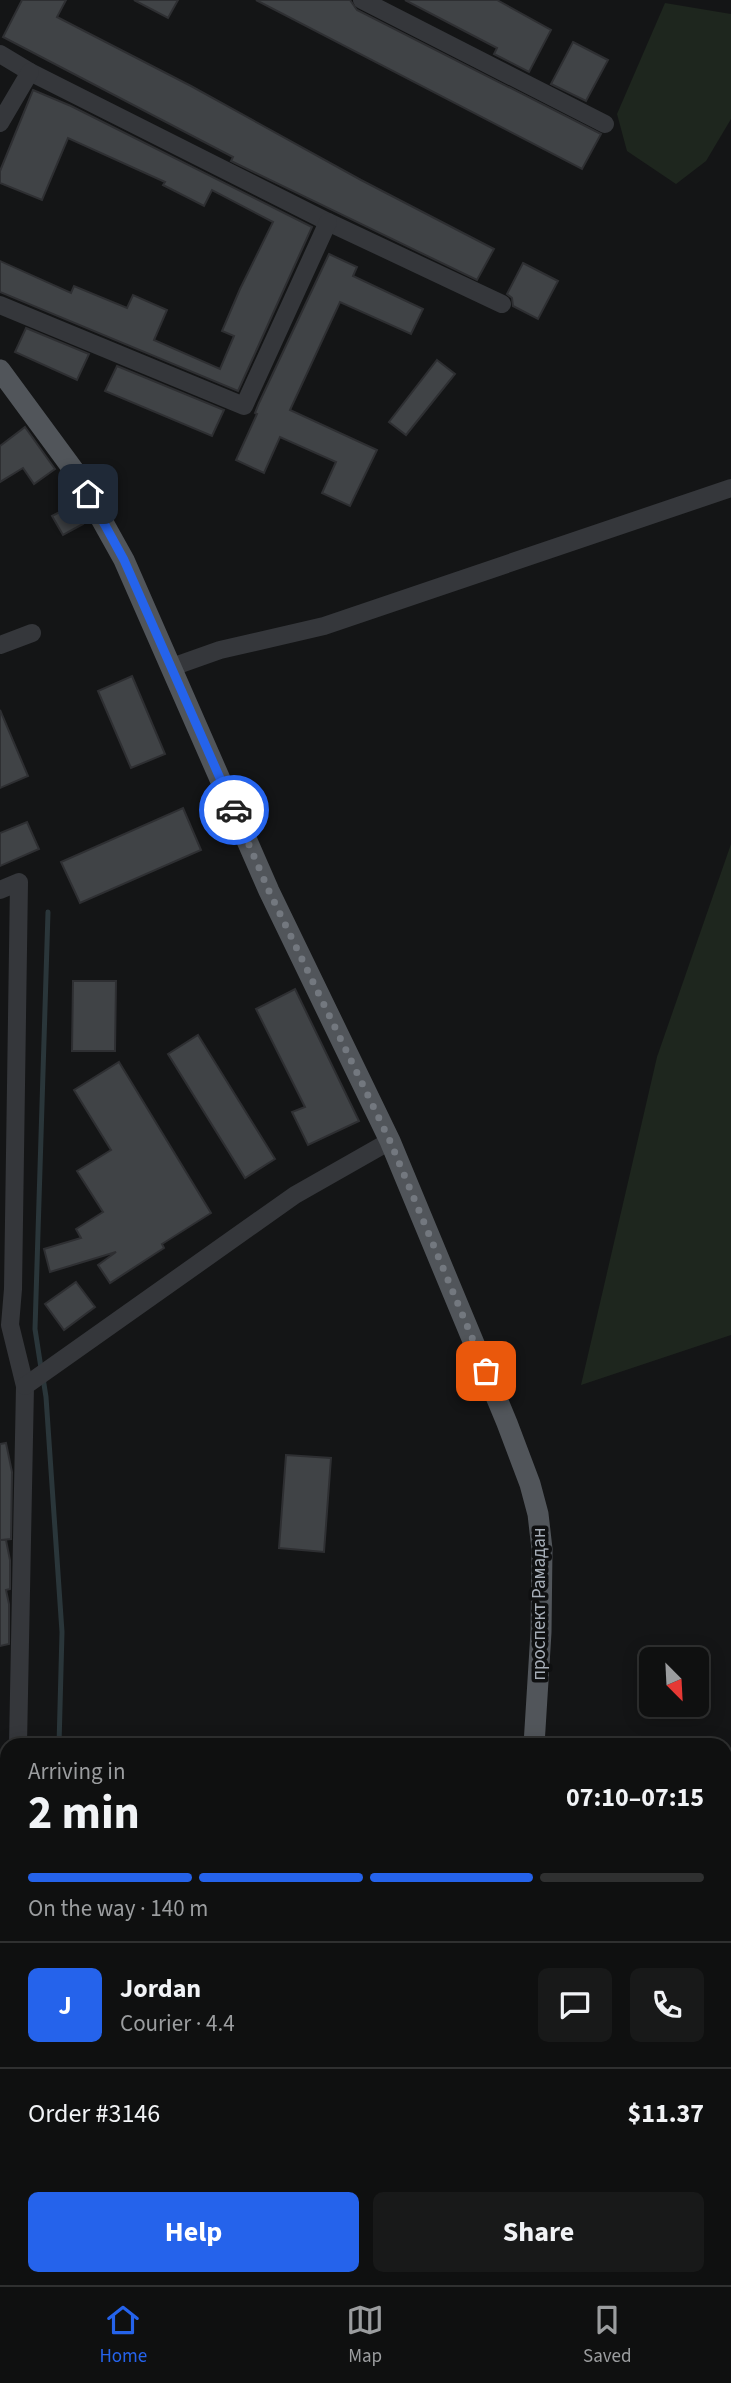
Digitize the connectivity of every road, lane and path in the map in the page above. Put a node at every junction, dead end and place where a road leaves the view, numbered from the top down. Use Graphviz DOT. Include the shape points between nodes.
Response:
graph roads {
  1 [pos="362,0"];
  2 [pos="0,54"];
  3 [pos="30,72"];
  4 [pos="0,123"];
  5 [pos="606,124"];
  6 [pos="328,222"];
  7 [pos="502,304"];
  8 [pos="0,305"];
  9 [pos="0,370"];
  10 [pos="731,488"];
  11 [pos="32,633"];
  12 [pos="0,645"];
  13 [pos="172,667"];
  14 [pos="0,890"];
  15 [pos="390,1141"];
  16 [pos="6,1291"];
  17 [pos="31,1382"];
  18 [pos="18,1738"];
  19 [pos="534,1738"];
  1 -- 5 [label="street"];
  2 -- 3 [label="street"];
  3 -- 4 [label="street"];
  3 -- 6 [label="street"];
  6 -- 7 [label="street"];
  6 -- 8 [label="street" via="244,406"];
  9 -- 13 [label="main road, проспект Рамадан" via="101,515"];
  10 -- 13 [label="street" via="324,626 220,650"];
  11 -- 12 [label="street"];
  13 -- 15 [label="main road, проспект Рамадан" via="269,891"];
  14 -- 16 [label="street" via="19,882"];
  15 -- 17 [label="street" via="295,1195"];
  15 -- 19 [label="main road, проспект Рамадан" via="507,1423 538,1514 542,1609"];
  16 -- 17 [label="street" via="10,1325"];
  17 -- 18 [label="street"];
}
